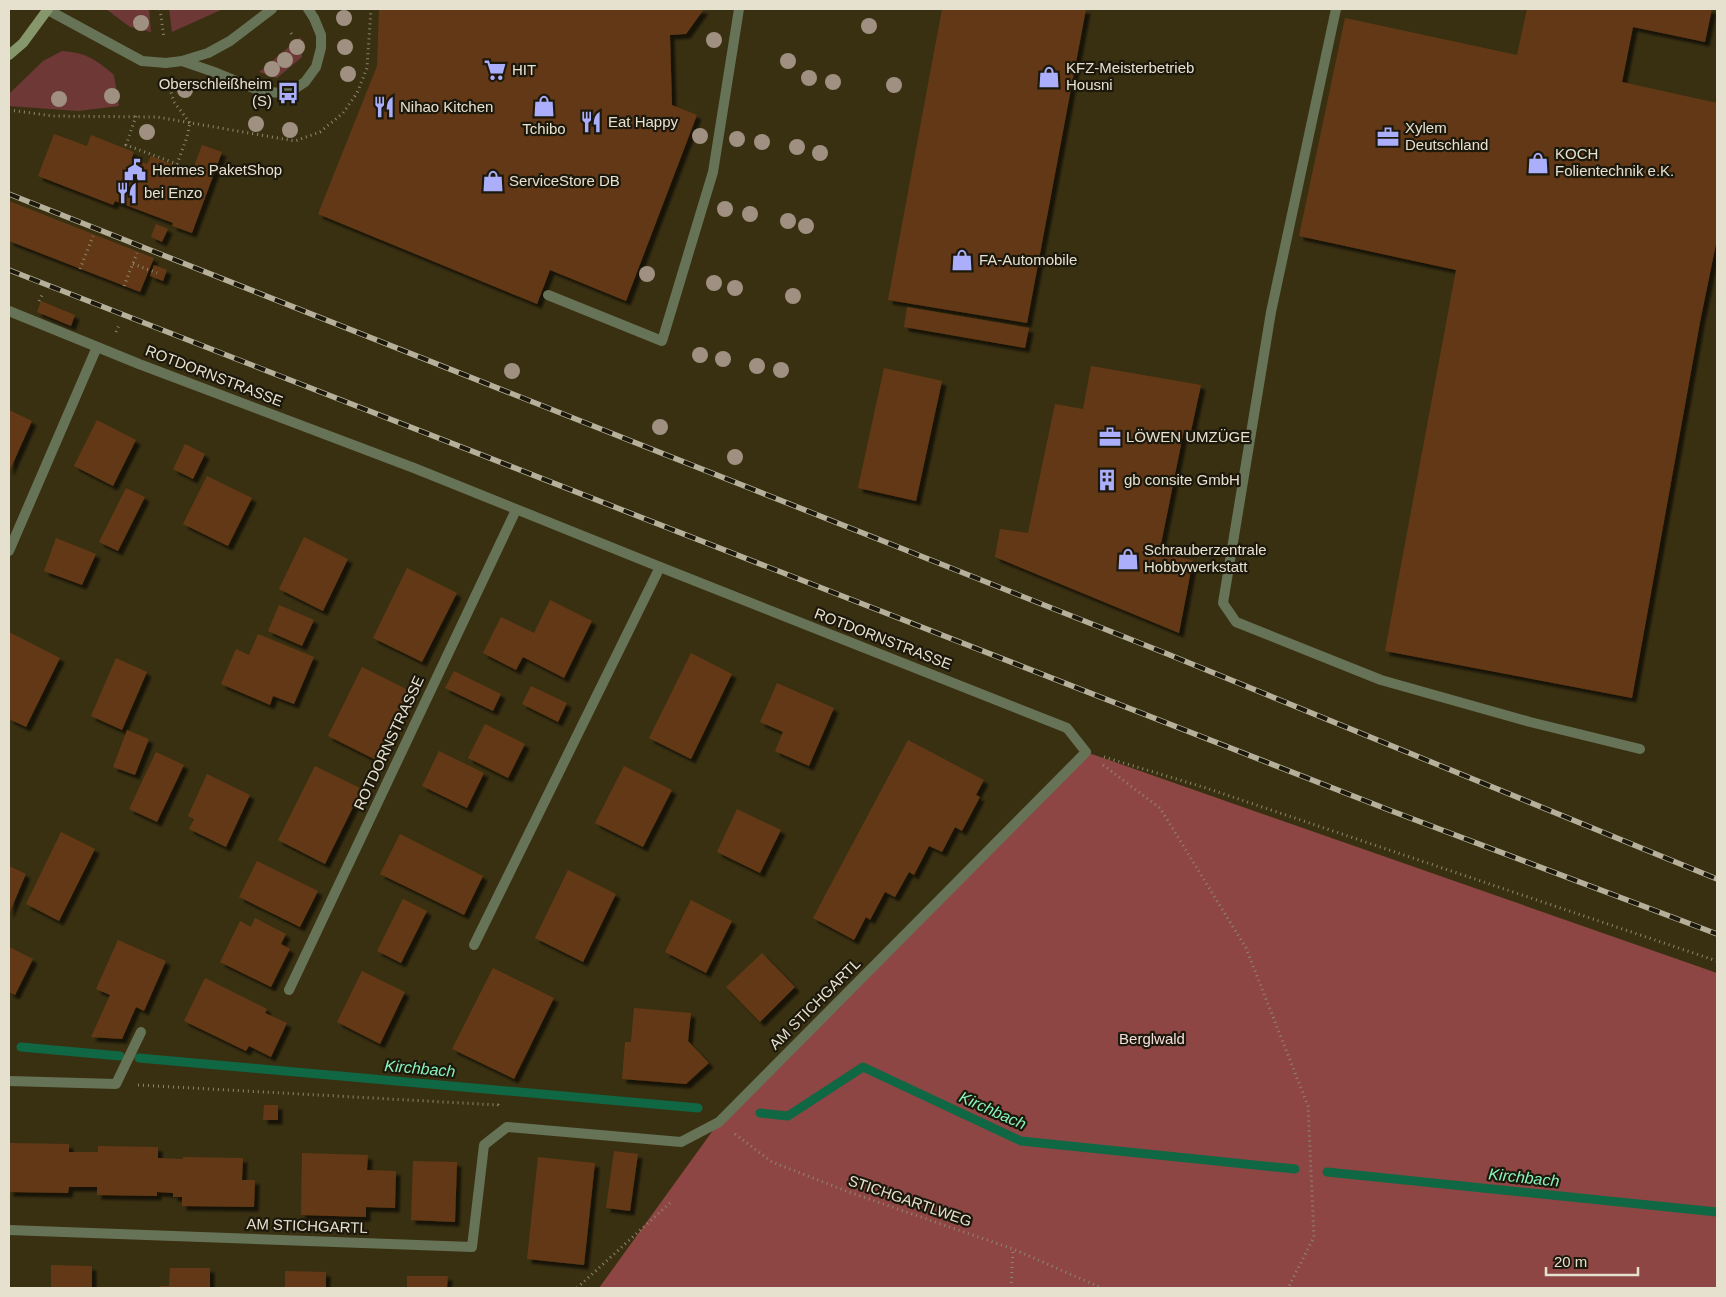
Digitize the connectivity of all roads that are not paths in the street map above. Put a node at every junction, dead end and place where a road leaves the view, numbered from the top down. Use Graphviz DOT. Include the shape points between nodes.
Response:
graph roads {
  1 [pos="48,9"];
  2 [pos="272,9"];
  3 [pos="308,9"];
  4 [pos="739,9"];
  5 [pos="1336,9"];
  6 [pos="9,55"];
  7 [pos="182,61"];
  8 [pos="548,295"];
  9 [pos="9,311"];
  10 [pos="97,347"];
  11 [pos="516,510"];
  12 [pos="9,551"];
  13 [pos="660,567"];
  14 [pos="1640,749"];
  15 [pos="1086,752"];
  16 [pos="474,945"];
  17 [pos="289,990"];
  18 [pos="142,1032"];
  19 [pos="9,1081"];
  20 [pos="9,1230"];
  1 -- 6 [label="main road" via="23,43"];
  1 -- 7 [label="street" via="142,61"];
  2 -- 7 [label="street" via="230,41 208,53"];
  3 -- 7 [label="street" via="321,35 321,48 316,67 305,82 288,93 263,92"];
  4 -- 8 [label="street" via="713,172 662,341"];
  5 -- 14 [label="street" via="1271,312 1223,603 1236,622 1381,680"];
  9 -- 10 [label="street, ROTDORNSTRASSE"];
  10 -- 11 [label="street, ROTDORNSTRASSE"];
  10 -- 12 [label="street"];
  11 -- 13 [label="street, ROTDORNSTRASSE"];
  11 -- 17 [label="street, ROTDORNSTRASSE"];
  13 -- 15 [label="street, ROTDORNSTRASSE" via="1067,728"];
  13 -- 16 [label="street"];
  15 -- 20 [label="street, AM STICHGARTL" via="719,1122 681,1142 507,1127 484,1145 472,1247"];
  18 -- 19 [label="street" via="116,1084"];
}
